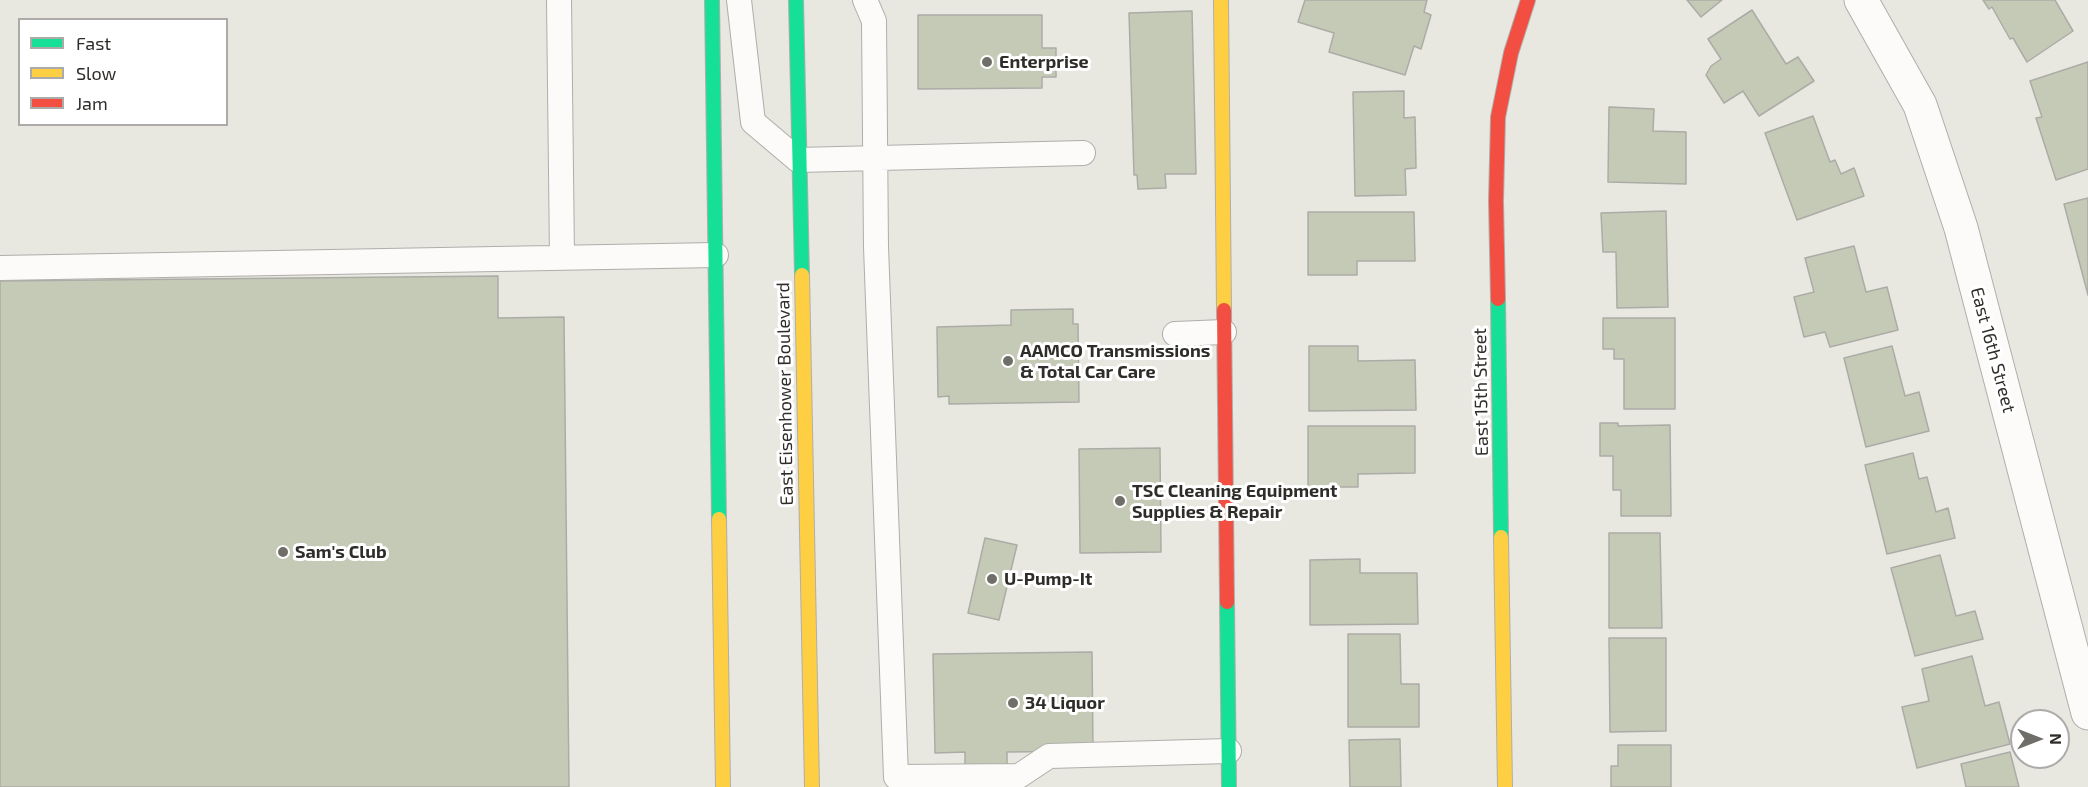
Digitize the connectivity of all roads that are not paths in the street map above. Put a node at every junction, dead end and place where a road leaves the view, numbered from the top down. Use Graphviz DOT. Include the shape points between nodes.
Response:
graph roads {
  1 [pos="559,0"];
  2 [pos="712,0"];
  3 [pos="739,0"];
  4 [pos="796,0"];
  5 [pos="865,0"];
  6 [pos="1221,0"];
  7 [pos="1528,0"];
  8 [pos="1860,0"];
  9 [pos="1083,153"];
  10 [pos="874,159"];
  11 [pos="798,160"];
  12 [pos="716,255"];
  13 [pos="562,257"];
  14 [pos="0,268"];
  15 [pos="1224,332"];
  16 [pos="1175,334"];
  17 [pos="2088,713"];
  18 [pos="1229,751"];
  19 [pos="723,787"];
  20 [pos="812,787"];
  21 [pos="1229,787"];
  22 [pos="1505,787"];
  1 -- 13 [label="lane"];
  2 -- 12 [label="main road"];
  3 -- 11 [label="lane" via="753,122"];
  4 -- 11 [label="main road, East Eisenhower Boulevard"];
  5 -- 10 [label="lane" via="874,21"];
  6 -- 15 [label="main road"];
  7 -- 22 [label="main road, East 15th Street" via="1511,53 1498,117"];
  8 -- 17 [label="street, East 16th Street" via="1920,105 1961,228"];
  9 -- 10 [label="lane"];
  10 -- 11 [label="lane"];
  10 -- 18 [label="lane" via="896,777 1020,776 1049,756"];
  11 -- 20 [label="main road, East Eisenhower Boulevard"];
  12 -- 13 [label="lane"];
  12 -- 19 [label="main road"];
  13 -- 14 [label="lane"];
  15 -- 16 [label="lane"];
  15 -- 18 [label="main road"];
  18 -- 21 [label="main road"];
}
